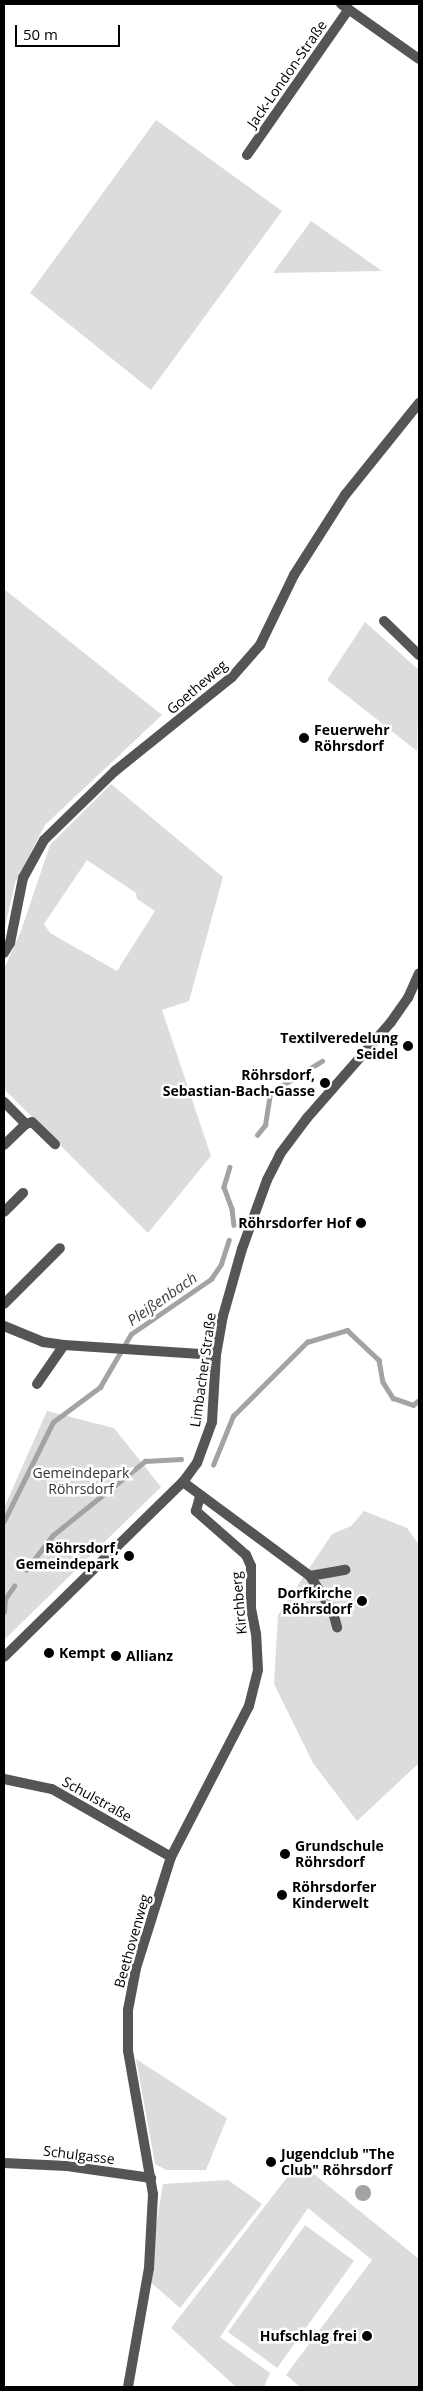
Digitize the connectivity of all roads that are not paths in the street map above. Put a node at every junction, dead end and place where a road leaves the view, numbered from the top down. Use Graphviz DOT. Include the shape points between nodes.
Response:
graph roads {
  1 [pos="345,6"];
  2 [pos="419,59"];
  3 [pos="247,155"];
  4 [pos="419,403"];
  5 [pos="384,621"];
  6 [pos="419,655"];
  7 [pos="4,953"];
  8 [pos="419,973"];
  9 [pos="4,1102"];
  10 [pos="26,1124"];
  11 [pos="55,1144"];
  12 [pos="4,1145"];
  13 [pos="23,1193"];
  14 [pos="4,1212"];
  15 [pos="60,1248"];
  16 [pos="4,1304"];
  17 [pos="4,1326"];
  18 [pos="64,1345"];
  19 [pos="216,1355"];
  20 [pos="37,1384"];
  21 [pos="183,1482"];
  22 [pos="200,1496"];
  23 [pos="345,1570"];
  24 [pos="310,1576"];
  25 [pos="337,1627"];
  26 [pos="4,1657"];
  27 [pos="258,1670"];
  28 [pos="4,1779"];
  29 [pos="171,1857"];
  30 [pos="4,2163"];
  31 [pos="151,2178"];
  32 [pos="128,2387"];
  1 -- 2 [label="street, Jack-London-Straße"];
  1 -- 3 [label="street, Jack-London-Straße"];
  4 -- 7 [label="street, Goetheweg" via="345,494 294,575 260,645 232,677 115,771 44,840 23,878 10,943"];
  5 -- 6 [label="street"];
  8 -- 19 [label="street, Limbacher Straße" via="392,1022 308,1118 274,1164 242,1249"];
  9 -- 10 [label="street"];
  10 -- 11 [label="street" via="32,1122"];
  10 -- 12 [label="street"];
  13 -- 14 [label="street"];
  15 -- 16 [label="street"];
  17 -- 18 [label="street" via="43,1342"];
  18 -- 19 [label="street"];
  18 -- 20 [label="street"];
  19 -- 21 [label="street, Limbacher Straße" via="212,1422 203,1452"];
  21 -- 22 [label="street"];
  21 -- 26 [label="street, Limbacher Straße"];
  22 -- 24 [label="street"];
  22 -- 27 [label="street, Kirchberg" via="196,1511 246,1555 251,1566 251,1608"];
  23 -- 24 [label="street"];
  24 -- 25 [label="street" via="333,1612"];
  27 -- 29 [label="street, Beethovenweg" via="249,1706"];
  28 -- 29 [label="street, Schulstraße" via="52,1789"];
  29 -- 31 [label="street, Beethovenweg" via="136,1968 128,2010 128,2051"];
  30 -- 31 [label="street, Schulgasse" via="67,2166"];
  31 -- 32 [label="street, Beethovenweg" via="149,2268"];
}
